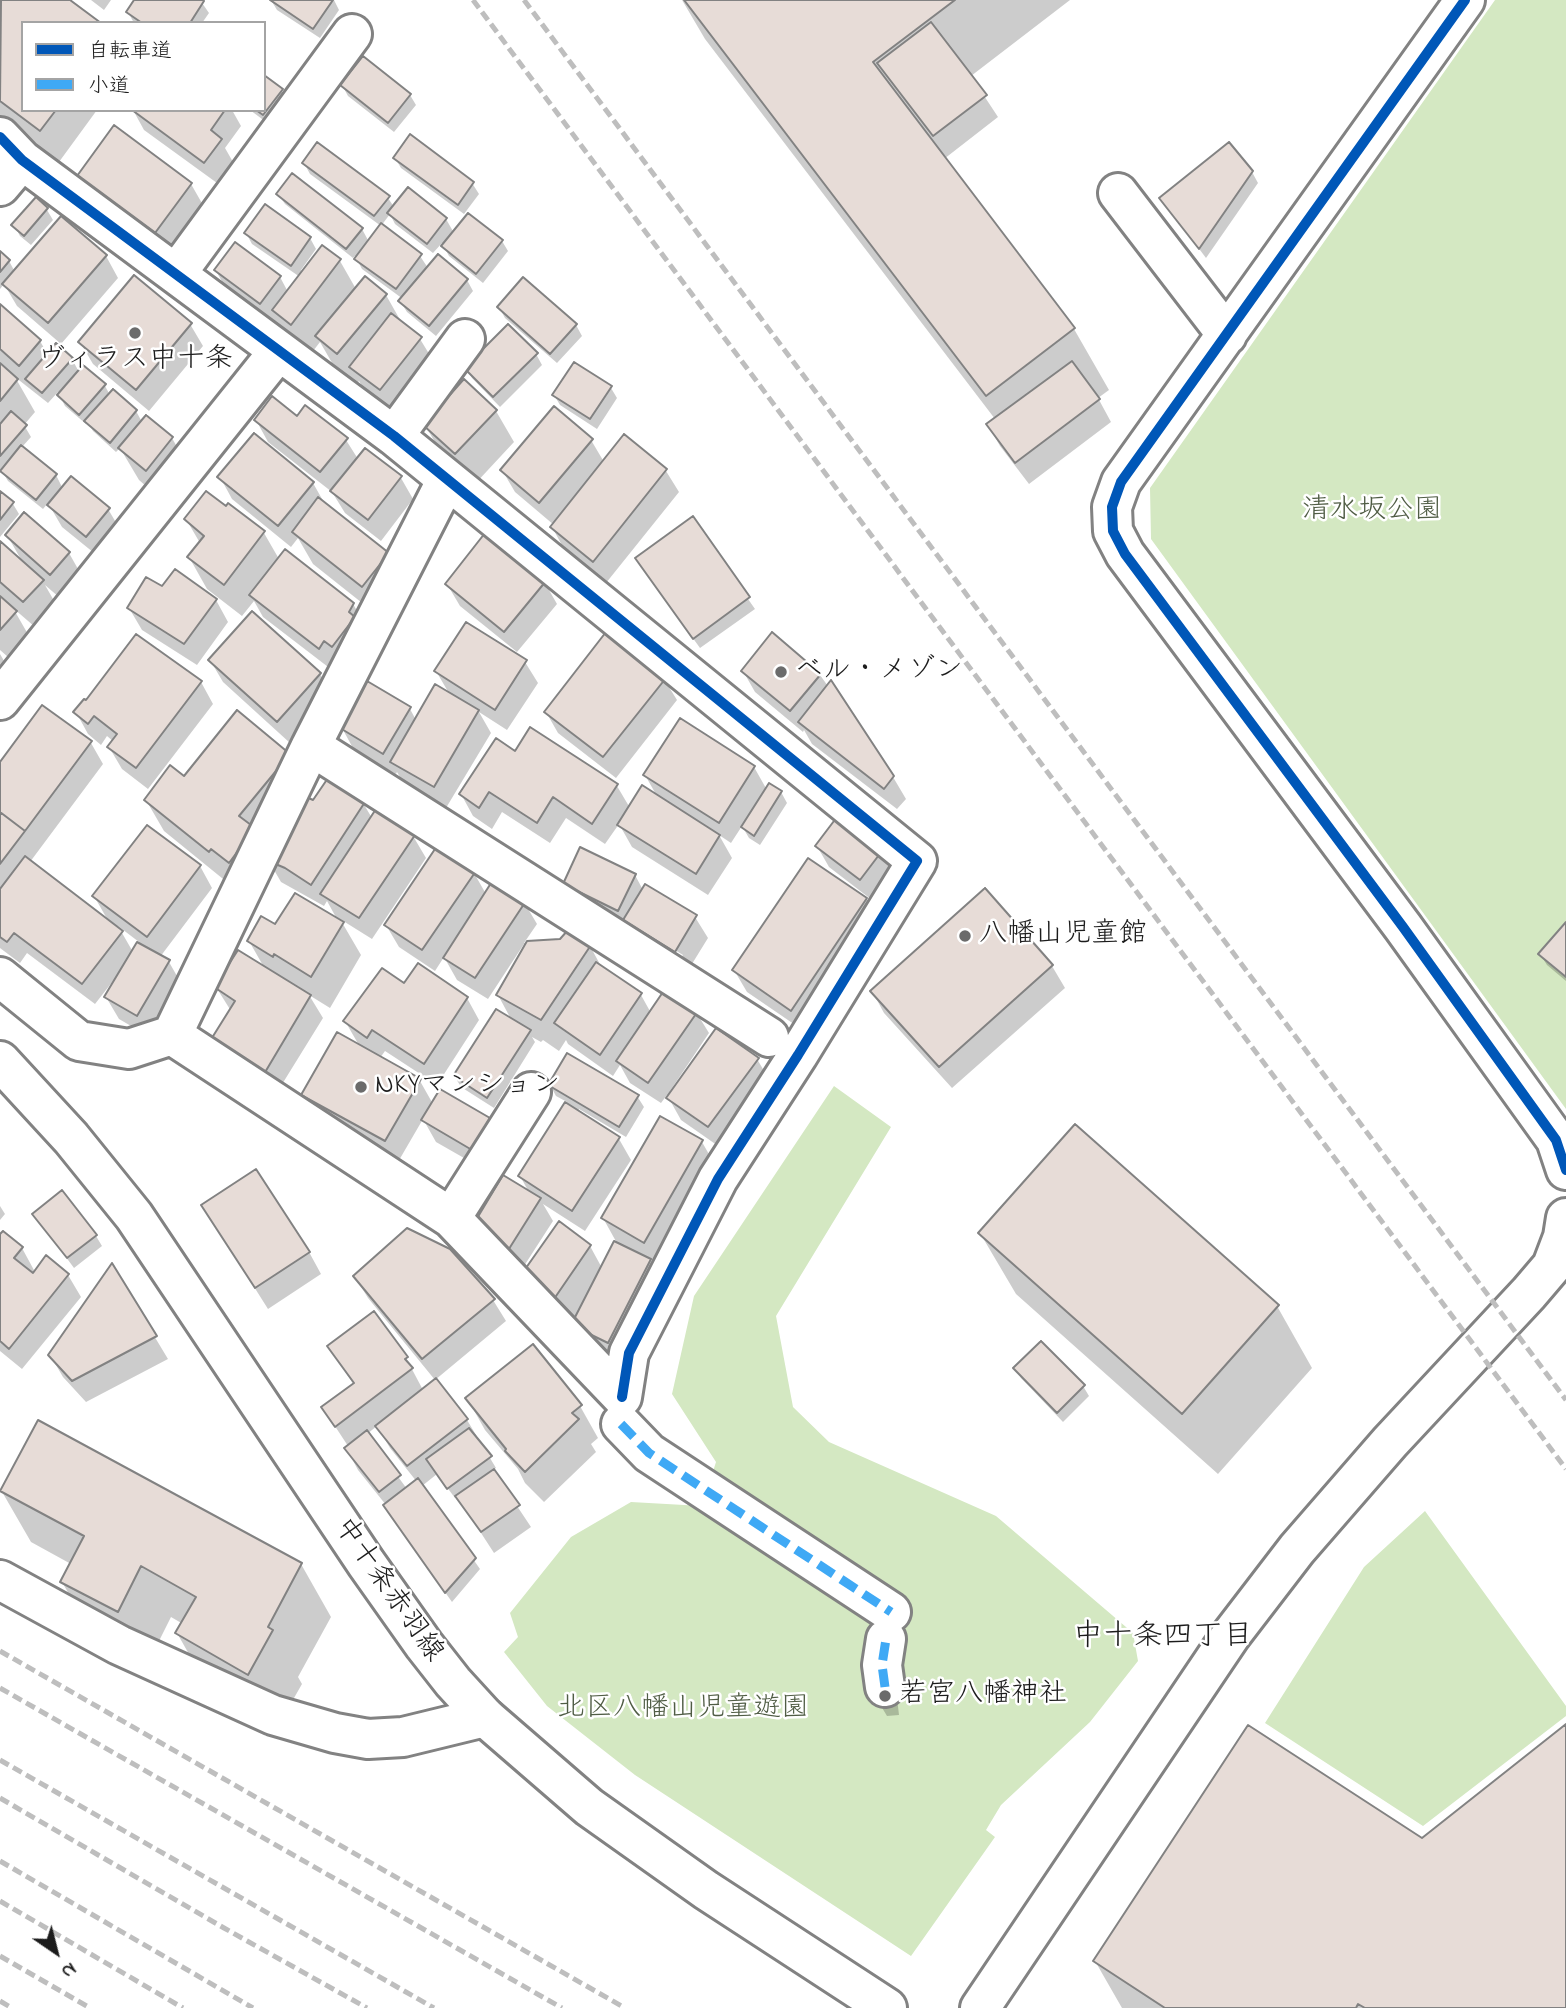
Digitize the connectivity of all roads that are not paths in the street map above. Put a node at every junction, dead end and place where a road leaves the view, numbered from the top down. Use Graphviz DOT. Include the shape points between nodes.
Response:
graph roads {
  1 [pos="1465,0"];
  2 [pos="352,34"];
  3 [pos="7,161"];
  4 [pos="1118,193"];
  5 [pos="176,274"];
  6 [pos="1227,335"];
  7 [pos="465,338"];
  8 [pos="278,352"];
  9 [pos="394,436"];
  10 [pos="446,481"];
  11 [pos="0,700"];
  12 [pos="311,746"];
  13 [pos="0,977"];
  14 [pos="172,1035"];
  15 [pos="769,1037"];
  16 [pos="0,1061"];
  17 [pos="531,1092"];
  18 [pos="1566,1170"];
  19 [pos="452,1218"];
  20 [pos="1566,1218"];
  21 [pos="622,1410"];
  22 [pos="0,1580"];
  23 [pos="885,1687"];
  24 [pos="485,1717"];
  25 [pos="887,2008"];
  26 [pos="980,2008"];
  1 -- 6 [label="street"];
  2 -- 5 [label="street"];
  3 -- 5 [label="street"];
  4 -- 6 [label="street"];
  5 -- 8 [label="street"];
  6 -- 18 [label="street" via="1121,482 1112,507 1113,531 1125,554 1556,1140"];
  7 -- 9 [label="street"];
  8 -- 9 [label="street"];
  8 -- 11 [label="street"];
  9 -- 10 [label="street"];
  10 -- 12 [label="street"];
  10 -- 21 [label="street" via="917,862 718,1179 629,1353"];
  12 -- 14 [label="street"];
  12 -- 15 [label="street"];
  13 -- 14 [label="street" via="79,1041 129,1049"];
  14 -- 19 [label="street"];
  16 -- 24 [label="street, 中十条赤羽線" via="134,1216 366,1563 438,1664"];
  17 -- 19 [label="street"];
  19 -- 21 [label="street"];
  20 -- 26 [label="street" via="1552,1266 1390,1442 1231,1635"];
  21 -- 23 [label="street" via="649,1453 889,1626 882,1665"];
  22 -- 24 [label="street" via="119,1645 273,1715 335,1733 369,1739 402,1737"];
  24 -- 25 [label="street, 中十条赤羽線" via="589,1807"];
}
